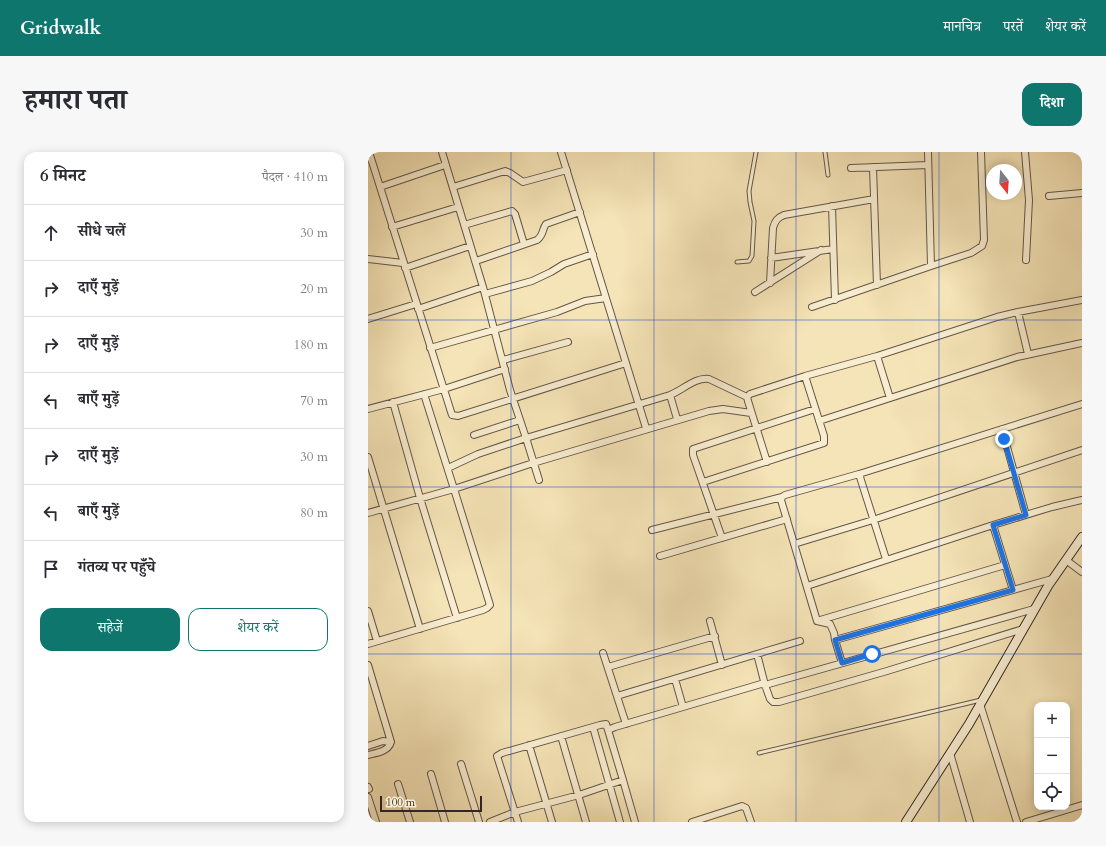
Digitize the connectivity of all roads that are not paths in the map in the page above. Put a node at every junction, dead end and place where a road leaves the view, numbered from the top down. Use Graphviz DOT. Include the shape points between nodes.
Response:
graph roads {
  1 [pos="369,152"];
  2 [pos="442,152"];
  3 [pos="561,152"];
  4 [pos="756,152"];
  5 [pos="824,152"];
  6 [pos="928,152"];
  7 [pos="981,152"];
  8 [pos="1025,152"];
  9 [pos="445,165"];
  10 [pos="928,165"];
  11 [pos="873,167"];
  12 [pos="851,168"];
  13 [pos="567,170"];
  14 [pos="828,175"];
  15 [pos="380,187"];
  16 [pos="453,187"];
  17 [pos="1082,193"];
  18 [pos="1049,196"];
  19 [pos="874,199"];
  20 [pos="832,206"];
  21 [pos="458,207"];
  22 [pos="580,212"];
  23 [pos="464,225"];
  24 [pos="392,227"];
  25 [pos="524,244"];
  26 [pos="470,246"];
  27 [pos="834,249"];
  28 [pos="821,250"];
  29 [pos="593,254"];
  30 [pos="771,258"];
  31 [pos="368,259"];
  32 [pos="1026,260"];
  33 [pos="476,261"];
  34 [pos="737,262"];
  35 [pos="404,265"];
  36 [pos="931,266"];
  37 [pos="770,283"];
  38 [pos="878,285"];
  39 [pos="483,287"];
  40 [pos="755,292"];
  41 [pos="485,294"];
  42 [pos="606,298"];
  43 [pos="835,300"];
  44 [pos="1082,300"];
  45 [pos="417,306"];
  46 [pos="812,307"];
  47 [pos="1018,312"];
  48 [pos="368,319"];
  49 [pos="495,329"];
  50 [pos="568,342"];
  51 [pos="1082,343"];
  52 [pos="430,348"];
  53 [pos="1028,354"];
  54 [pos="877,356"];
  55 [pos="503,360"];
  56 [pos="626,363"];
  57 [pos="505,370"];
  58 [pos="805,376"];
  59 [pos="444,389"];
  60 [pos="424,394"];
  61 [pos="670,395"];
  62 [pos="748,397"];
  63 [pos="513,398"];
  64 [pos="890,398"];
  65 [pos="393,402"];
  66 [pos="639,404"];
  67 [pos="1082,404"];
  68 [pos="368,409"];
  69 [pos="816,409"];
  70 [pos="752,413"];
  71 [pos="677,419"];
  72 [pos="520,420"];
  73 [pos="819,421"];
  74 [pos="646,428"];
  75 [pos="757,428"];
  76 [pos="1002,428"];
  77 [pos="474,435"];
  78 [pos="526,438"];
  79 [pos="1082,450"];
  80 [pos="368,457"];
  81 [pos="766,462"];
  82 [pos="533,463"];
  83 [pos="448,468"];
  84 [pos="1013,473"];
  85 [pos="859,474"];
  86 [pos="539,480"];
  87 [pos="703,482"];
  88 [pos="454,488"];
  89 [pos="782,497"];
  90 [pos="420,498"];
  91 [pos="1082,500"];
  92 [pos="384,509"];
  93 [pos="368,513"];
  94 [pos="714,514"];
  95 [pos="1026,515"];
  96 [pos="787,519"];
  97 [pos="873,520"];
  98 [pos="993,525"];
  99 [pos="652,530"];
  100 [pos="1082,536"];
  101 [pos="722,538"];
  102 [pos="794,544"];
  103 [pos="660,556"];
  104 [pos="886,559"];
  105 [pos="1066,560"];
  106 [pos="1005,565"];
  107 [pos="1082,572"];
  108 [pos="1052,579"];
  109 [pos="807,586"];
  110 [pos="1013,590"];
  111 [pos="1034,609"];
  112 [pos="368,610"];
  113 [pos="457,618"];
  114 [pos="710,621"];
  115 [pos="817,621"];
  116 [pos="420,629"];
  117 [pos="1023,629"];
  118 [pos="715,636"];
  119 [pos="835,640"];
  120 [pos="377,641"];
  121 [pos="800,641"];
  122 [pos="368,644"];
  123 [pos="603,653"];
  124 [pos="757,654"];
  125 [pos="842,663"];
  126 [pos="722,664"];
  127 [pos="368,665"];
  128 [pos="608,667"];
  129 [pos="675,679"];
  130 [pos="765,685"];
  131 [pos="617,696"];
  132 [pos="981,702"];
  133 [pos="683,707"];
  134 [pos="626,724"];
  135 [pos="593,727"];
  136 [pos="608,730"];
  137 [pos="561,736"];
  138 [pos="391,742"];
  139 [pos="529,745"];
  140 [pos="368,746"];
  141 [pos="759,753"];
  142 [pos="950,753"];
  143 [pos="368,755"];
  144 [pos="461,764"];
  145 [pos="431,774"];
  146 [pos="623,780"];
  147 [pos="398,784"];
  148 [pos="610,785"];
  149 [pos="579,795"];
  150 [pos="368,797"];
  151 [pos="547,804"];
  152 [pos="1082,805"];
  153 [pos="515,812"];
  154 [pos="1043,820"];
  155 [pos="701,821"];
  156 [pos="376,822"];
  157 [pos="410,822"];
  158 [pos="445,822"];
  159 [pos="479,822"];
  160 [pos="490,822"];
  161 [pos="518,822"];
  162 [pos="552,822"];
  163 [pos="586,822"];
  164 [pos="620,822"];
  165 [pos="634,822"];
  166 [pos="692,822"];
  167 [pos="751,822"];
  168 [pos="906,822"];
  169 [pos="970,822"];
  170 [pos="1017,822"];
  171 [pos="1026,822"];
  1 -- 15 [label="street"];
  2 -- 9 [label="street"];
  3 -- 13 [label="street"];
  4 -- 34 [label="lane" via="749,196 754,221 752,256 749,261"];
  5 -- 14 [label="lane"];
  6 -- 10 [label="street"];
  7 -- 36 [label="street" via="982,246 971,253"];
  8 -- 32 [label="street" via="1029,200"];
  9 -- 15 [label="street"];
  9 -- 16 [label="street"];
  10 -- 11 [label="street"];
  10 -- 36 [label="street"];
  11 -- 12 [label="street"];
  11 -- 19 [label="street"];
  13 -- 16 [label="street" via="523,182 505,171"];
  13 -- 22 [label="street"];
  15 -- 24 [label="street"];
  16 -- 21 [label="street"];
  17 -- 18 [label="street"];
  19 -- 20 [label="street"];
  19 -- 38 [label="street"];
  20 -- 27 [label="street"];
  20 -- 30 [label="street" via="778,218 774,222"];
  21 -- 23 [label="street"];
  21 -- 24 [label="street"];
  22 -- 25 [label="street" via="546,224 541,237"];
  22 -- 29 [label="street"];
  23 -- 25 [label="street" via="512,211"];
  23 -- 26 [label="street"];
  24 -- 35 [label="street"];
  25 -- 33 [label="street"];
  26 -- 33 [label="street"];
  26 -- 35 [label="street"];
  27 -- 28 [label="street"];
  27 -- 43 [label="street"];
  28 -- 30 [label="street"];
  28 -- 37 [label="street"];
  29 -- 41 [label="street" via="564,264 532,281"];
  29 -- 42 [label="street"];
  30 -- 37 [label="street"];
  31 -- 35 [label="street"];
  33 -- 39 [label="street"];
  35 -- 45 [label="street"];
  36 -- 38 [label="street"];
  37 -- 40 [label="street"];
  38 -- 43 [label="street"];
  39 -- 41 [label="street"];
  39 -- 45 [label="street"];
  41 -- 49 [label="street"];
  42 -- 49 [label="street" via="585,301 557,312"];
  42 -- 56 [label="street"];
  43 -- 46 [label="street"];
  44 -- 47 [label="street"];
  45 -- 48 [label="street"];
  45 -- 52 [label="street"];
  47 -- 53 [label="street"];
  47 -- 54 [label="street"];
  49 -- 52 [label="street"];
  49 -- 55 [label="street"];
  50 -- 55 [label="street"];
  51 -- 53 [label="street"];
  52 -- 59 [label="street"];
  53 -- 64 [label="street"];
  54 -- 58 [label="street"];
  54 -- 64 [label="street"];
  55 -- 57 [label="street"];
  56 -- 63 [label="street"];
  56 -- 66 [label="street"];
  57 -- 59 [label="street"];
  57 -- 63 [label="street"];
  58 -- 62 [label="street" via="753,393"];
  58 -- 69 [label="street"];
  59 -- 60 [label="street"];
  59 -- 63 [label="street" via="450,412 455,416"];
  60 -- 65 [label="street"];
  60 -- 83 [label="street"];
  61 -- 62 [label="street" via="702,378"];
  61 -- 66 [label="street"];
  61 -- 71 [label="street"];
  62 -- 70 [label="street"];
  63 -- 72 [label="street"];
  64 -- 73 [label="street"];
  65 -- 68 [label="street"];
  65 -- 90 [label="street"];
  66 -- 74 [label="street"];
  66 -- 78 [label="street"];
  67 -- 76 [label="street"];
  69 -- 73 [label="street"];
  69 -- 75 [label="street"];
  70 -- 71 [label="street" via="716,409"];
  70 -- 75 [label="street"];
  71 -- 74 [label="street"];
  72 -- 77 [label="street"];
  72 -- 78 [label="street"];
  73 -- 81 [label="street" via="824,443"];
  74 -- 82 [label="street"];
  75 -- 81 [label="street"];
  75 -- 87 [label="street" via="693,449 693,456"];
  76 -- 84 [label="street"];
  76 -- 85 [label="street"];
  78 -- 82 [label="street"];
  78 -- 83 [label="street" via="478,454"];
  79 -- 84 [label="street"];
  80 -- 92 [label="street"];
  81 -- 87 [label="street"];
  82 -- 86 [label="street"];
  82 -- 88 [label="street"];
  83 -- 88 [label="street"];
  84 -- 95 [label="street"];
  84 -- 97 [label="street"];
  85 -- 89 [label="street"];
  85 -- 97 [label="street"];
  87 -- 94 [label="street"];
  88 -- 90 [label="street"];
  88 -- 113 [label="street" via="490,605 483,610"];
  89 -- 94 [label="street"];
  89 -- 96 [label="street"];
  90 -- 92 [label="street"];
  90 -- 113 [label="street"];
  91 -- 95 [label="street"];
  92 -- 93 [label="street"];
  92 -- 116 [label="street"];
  94 -- 99 [label="street"];
  94 -- 101 [label="street"];
  95 -- 98 [label="street"];
  96 -- 101 [label="street"];
  96 -- 102 [label="street"];
  97 -- 102 [label="street"];
  97 -- 104 [label="street"];
  98 -- 104 [label="street"];
  98 -- 106 [label="street"];
  100 -- 105 [label="street"];
  101 -- 103 [label="street"];
  102 -- 109 [label="street"];
  104 -- 109 [label="street"];
  105 -- 107 [label="street"];
  105 -- 108 [label="street"];
  106 -- 110 [label="street"];
  106 -- 115 [label="street"];
  108 -- 110 [label="street"];
  108 -- 111 [label="street"];
  109 -- 115 [label="street"];
  110 -- 119 [label="street"];
  111 -- 117 [label="street"];
  111 -- 125 [label="street"];
  112 -- 120 [label="street"];
  113 -- 116 [label="street"];
  114 -- 118 [label="street"];
  115 -- 119 [label="street" via="830,624"];
  116 -- 120 [label="street"];
  117 -- 130 [label="street" via="779,702 770,699"];
  117 -- 132 [label="street"];
  118 -- 126 [label="street"];
  118 -- 128 [label="street"];
  119 -- 125 [label="street"];
  120 -- 122 [label="street"];
  121 -- 124 [label="street"];
  123 -- 128 [label="street"];
  124 -- 126 [label="street"];
  124 -- 130 [label="street"];
  125 -- 130 [label="street"];
  126 -- 129 [label="street"];
  127 -- 138 [label="street"];
  128 -- 131 [label="street"];
  129 -- 131 [label="street"];
  129 -- 133 [label="street"];
  130 -- 133 [label="street"];
  131 -- 134 [label="street"];
  132 -- 141 [label="lane"];
  132 -- 142 [label="street"];
  132 -- 170 [label="street"];
  133 -- 134 [label="street"];
  134 -- 136 [label="street"];
  135 -- 136 [label="street" via="606,724"];
  135 -- 137 [label="street"];
  135 -- 148 [label="street"];
  136 -- 146 [label="street"];
  137 -- 139 [label="street"];
  137 -- 149 [label="street"];
  138 -- 140 [label="street" via="384,741"];
  138 -- 143 [label="street" via="385,750"];
  139 -- 151 [label="street"];
  139 -- 153 [label="street" via="497,756"];
  142 -- 168 [label="street"];
  142 -- 169 [label="street"];
  144 -- 159 [label="street"];
  145 -- 158 [label="street"];
  146 -- 148 [label="street"];
  146 -- 165 [label="street"];
  147 -- 157 [label="street"];
  148 -- 149 [label="street"];
  148 -- 164 [label="street"];
  149 -- 151 [label="street"];
  149 -- 163 [label="street"];
  150 -- 156 [label="street"];
  151 -- 153 [label="street"];
  151 -- 162 [label="street"];
  152 -- 154 [label="street"];
  153 -- 160 [label="street"];
  153 -- 161 [label="street"];
  154 -- 171 [label="street"];
  155 -- 166 [label="street"];
  155 -- 167 [label="street" via="742,806 746,808"];
}
